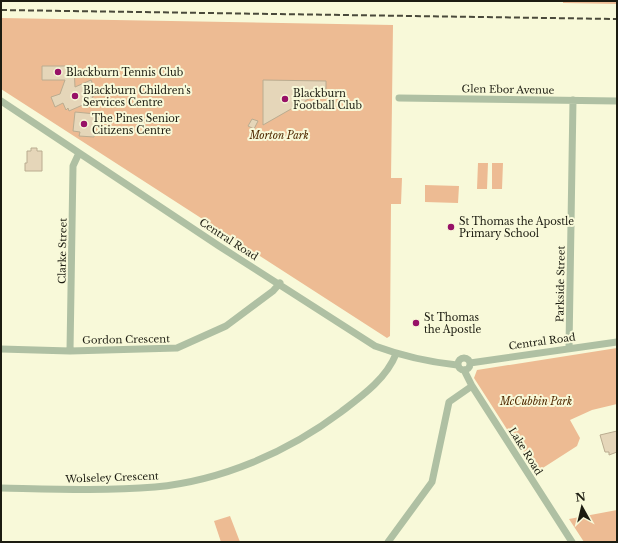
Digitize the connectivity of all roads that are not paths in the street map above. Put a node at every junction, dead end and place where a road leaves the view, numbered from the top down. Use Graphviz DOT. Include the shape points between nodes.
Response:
graph roads {
  1 [pos="400,98"];
  2 [pos="573,100"];
  3 [pos="1,101"];
  4 [pos="617,101"];
  5 [pos="79,153"];
  6 [pos="280,283"];
  7 [pos="617,342"];
  8 [pos="570,347"];
  9 [pos="1,349"];
  10 [pos="70,351"];
  11 [pos="396,354"];
  12 [pos="470,363"];
  13 [pos="458,365"];
  14 [pos="464,370"];
  15 [pos="472,386"];
  16 [pos="1,488"];
  17 [pos="388,542"];
  18 [pos="572,542"];
  1 -- 2 [label="street, Glen Ebor Avenue"];
  2 -- 4 [label="street, Glen Ebor Avenue"];
  2 -- 8 [label="street, Parkside Street"];
  3 -- 5 [label="street, Central Road"];
  5 -- 6 [label="street, Central Road" via="219,246"];
  5 -- 10 [label="street, Clarke Street" via="73,166"];
  6 -- 10 [label="street, Gordon Crescent" via="226,326 177,348"];
  6 -- 11 [label="street, Central Road" via="375,346"];
  7 -- 8 [label="street, Central Road"];
  8 -- 12 [label="street, Central Road"];
  9 -- 10 [label="street, Gordon Crescent"];
  11 -- 13 [label="street, Central Road"];
  11 -- 16 [label="street, Wolseley Crescent" via="386,373 362,396 321,427 270,455 215,476 156,487"];
  12 -- 13 [label="street" via="464,357"];
  12 -- 14 [label="street"];
  13 -- 14 [label="street"];
  14 -- 15 [label="street, Lake Road"];
  15 -- 17 [label="street" via="449,402 432,482"];
  15 -- 18 [label="street, Lake Road"];
}
